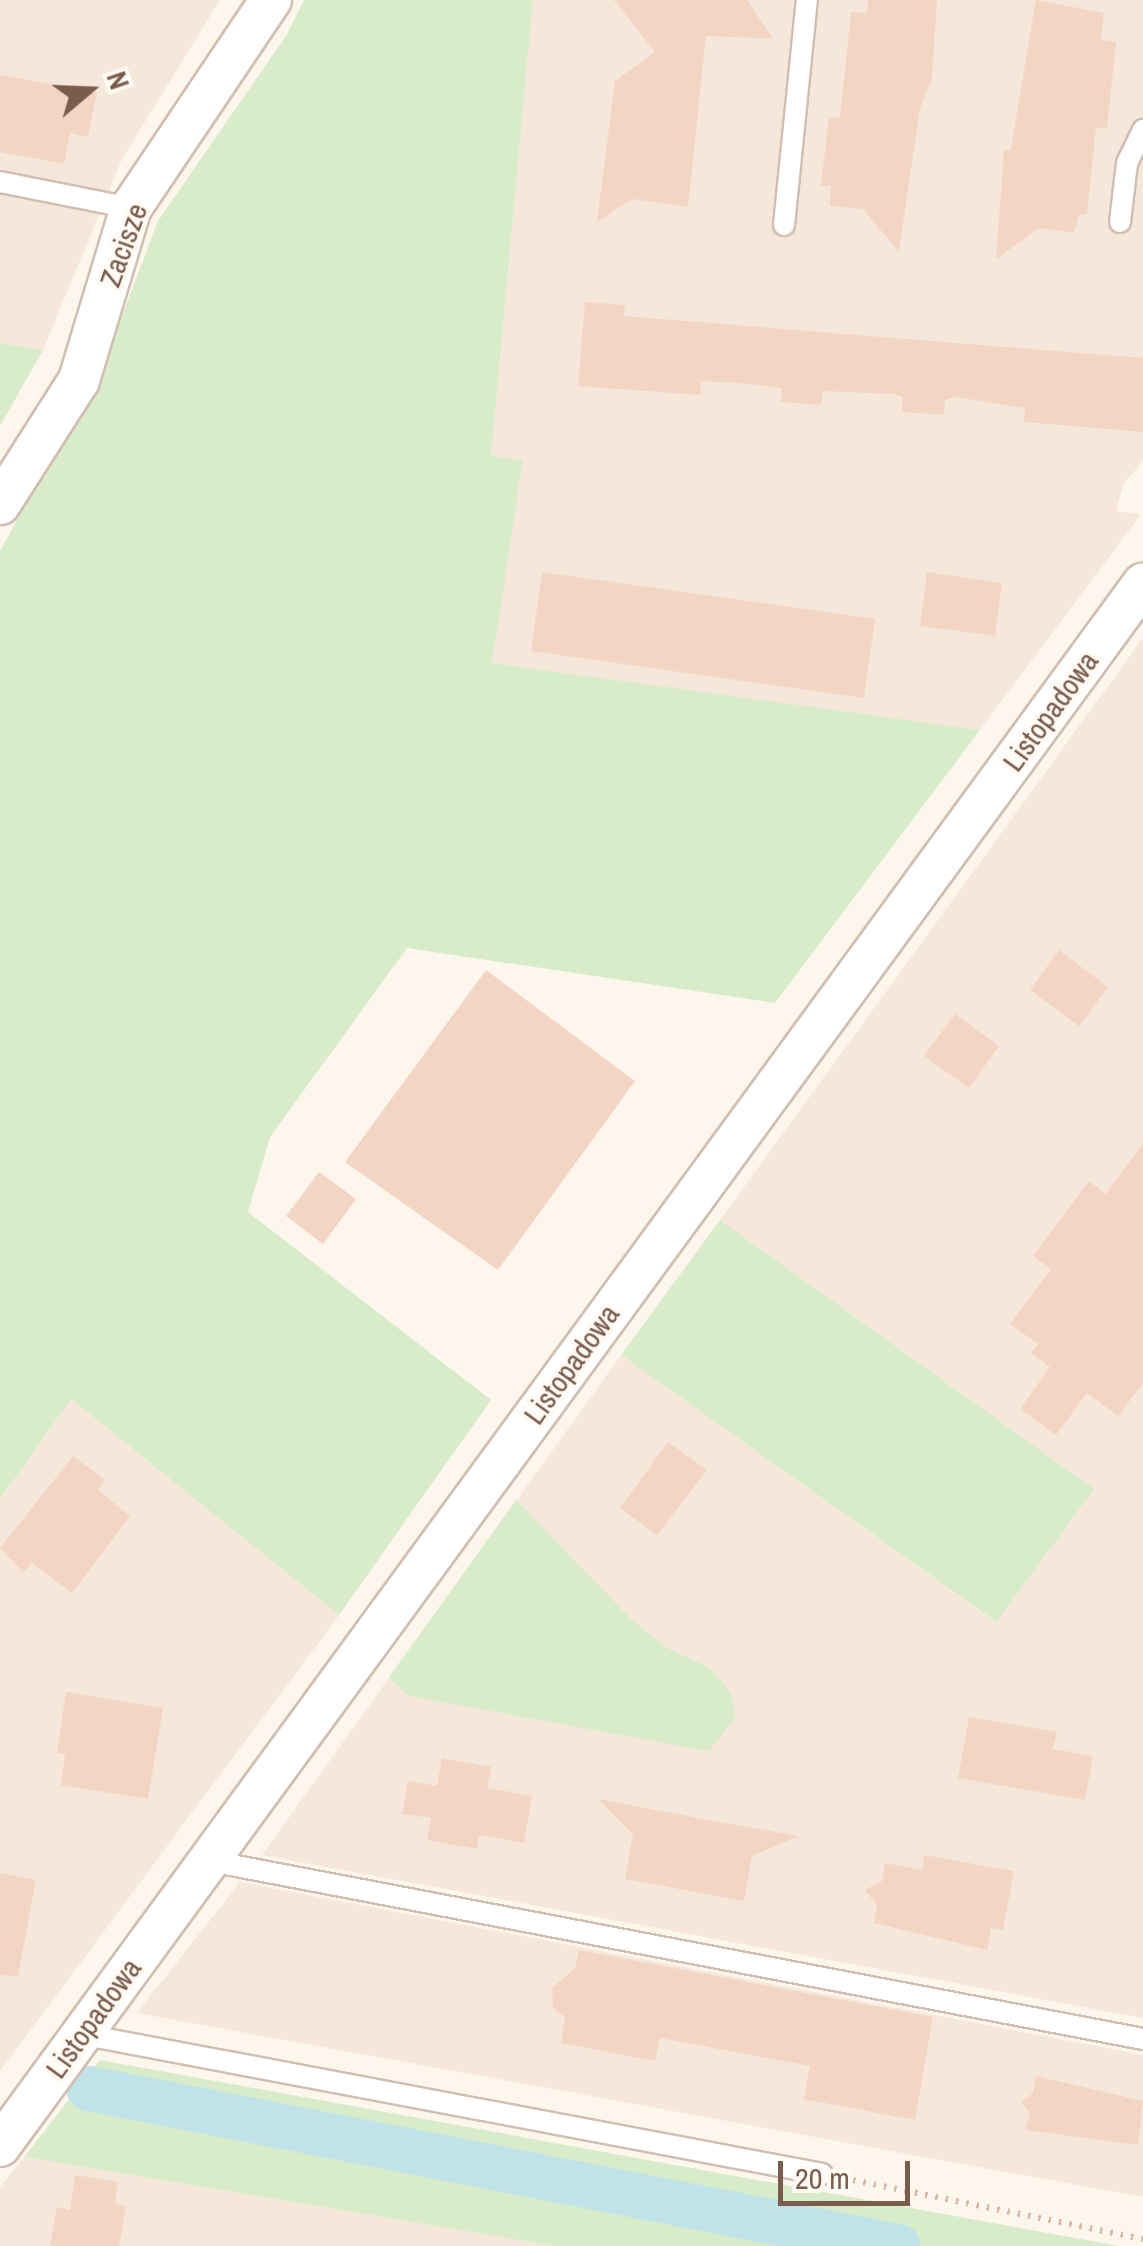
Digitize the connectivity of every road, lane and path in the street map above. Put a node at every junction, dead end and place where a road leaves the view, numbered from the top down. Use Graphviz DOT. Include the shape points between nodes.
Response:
graph roads {
  1 [pos="272,0"];
  2 [pos="806,0"];
  3 [pos="1143,130"];
  4 [pos="0,182"];
  5 [pos="130,208"];
  6 [pos="1120,222"];
  7 [pos="784,225"];
  8 [pos="0,504"];
  9 [pos="1143,584"];
  10 [pos="210,1861"];
  11 [pos="80,2034"];
  12 [pos="1143,2039"];
  13 [pos="0,2146"];
  14 [pos="822,2174"];
  15 [pos="1143,2239"];
  1 -- 5 [label="street, Zacisze"];
  2 -- 7 [label="lane"];
  3 -- 6 [label="lane" via="1127,163"];
  4 -- 5 [label="lane"];
  5 -- 8 [label="street, Zacisze" via="79,380"];
  9 -- 10 [label="street, Listopadowa"];
  10 -- 11 [label="street, Listopadowa"];
  10 -- 12 [label="lane"];
  11 -- 13 [label="street, Listopadowa"];
  11 -- 14 [label="lane"];
  14 -- 15 [label="path"];
}
